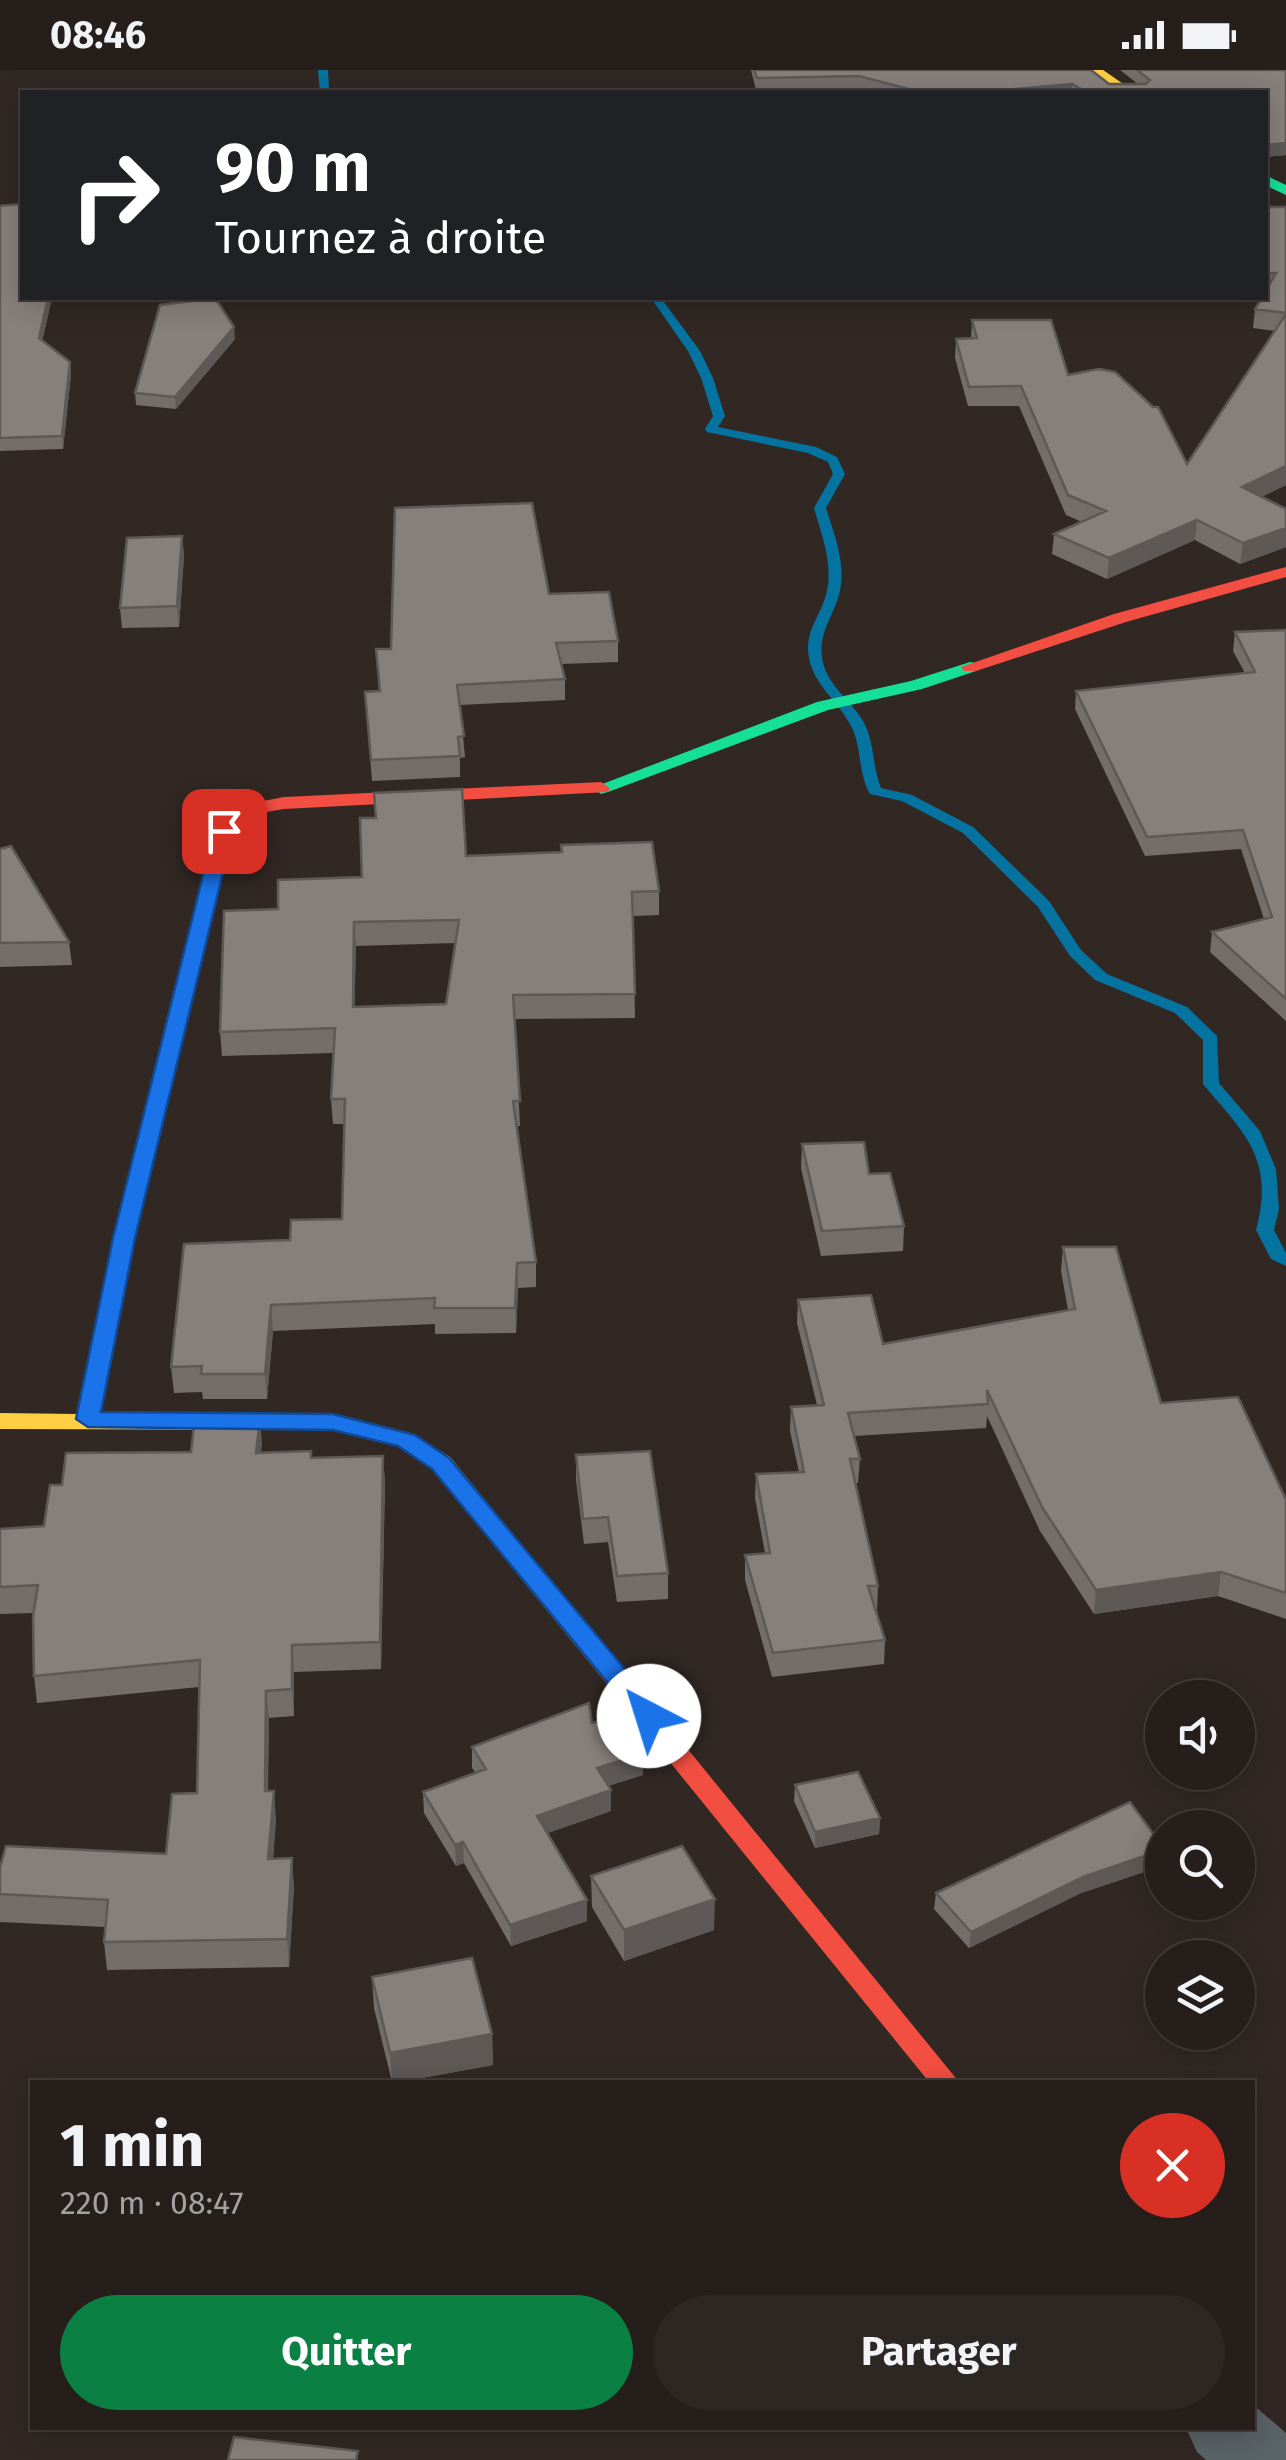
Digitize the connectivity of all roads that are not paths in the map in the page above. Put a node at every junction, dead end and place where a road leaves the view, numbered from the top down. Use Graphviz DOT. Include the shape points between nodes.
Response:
graph roads {
  1 [pos="1094,70"];
  2 [pos="1126,90"];
  3 [pos="1286,572"];
  4 [pos="88,1419"];
  5 [pos="0,1421"];
  6 [pos="943,2080"];
  7 [pos="1227,2430"];
  8 [pos="1260,2460"];
  1 -- 2 [label="street"];
  3 -- 4 [label="street" via="916,685 823,706 605,788 249,809 224,831 124,1238"];
  4 -- 5 [label="street"];
  4 -- 6 [label="street" via="333,1422 406,1440 440,1463"];
  7 -- 8 [label="street"];
}
